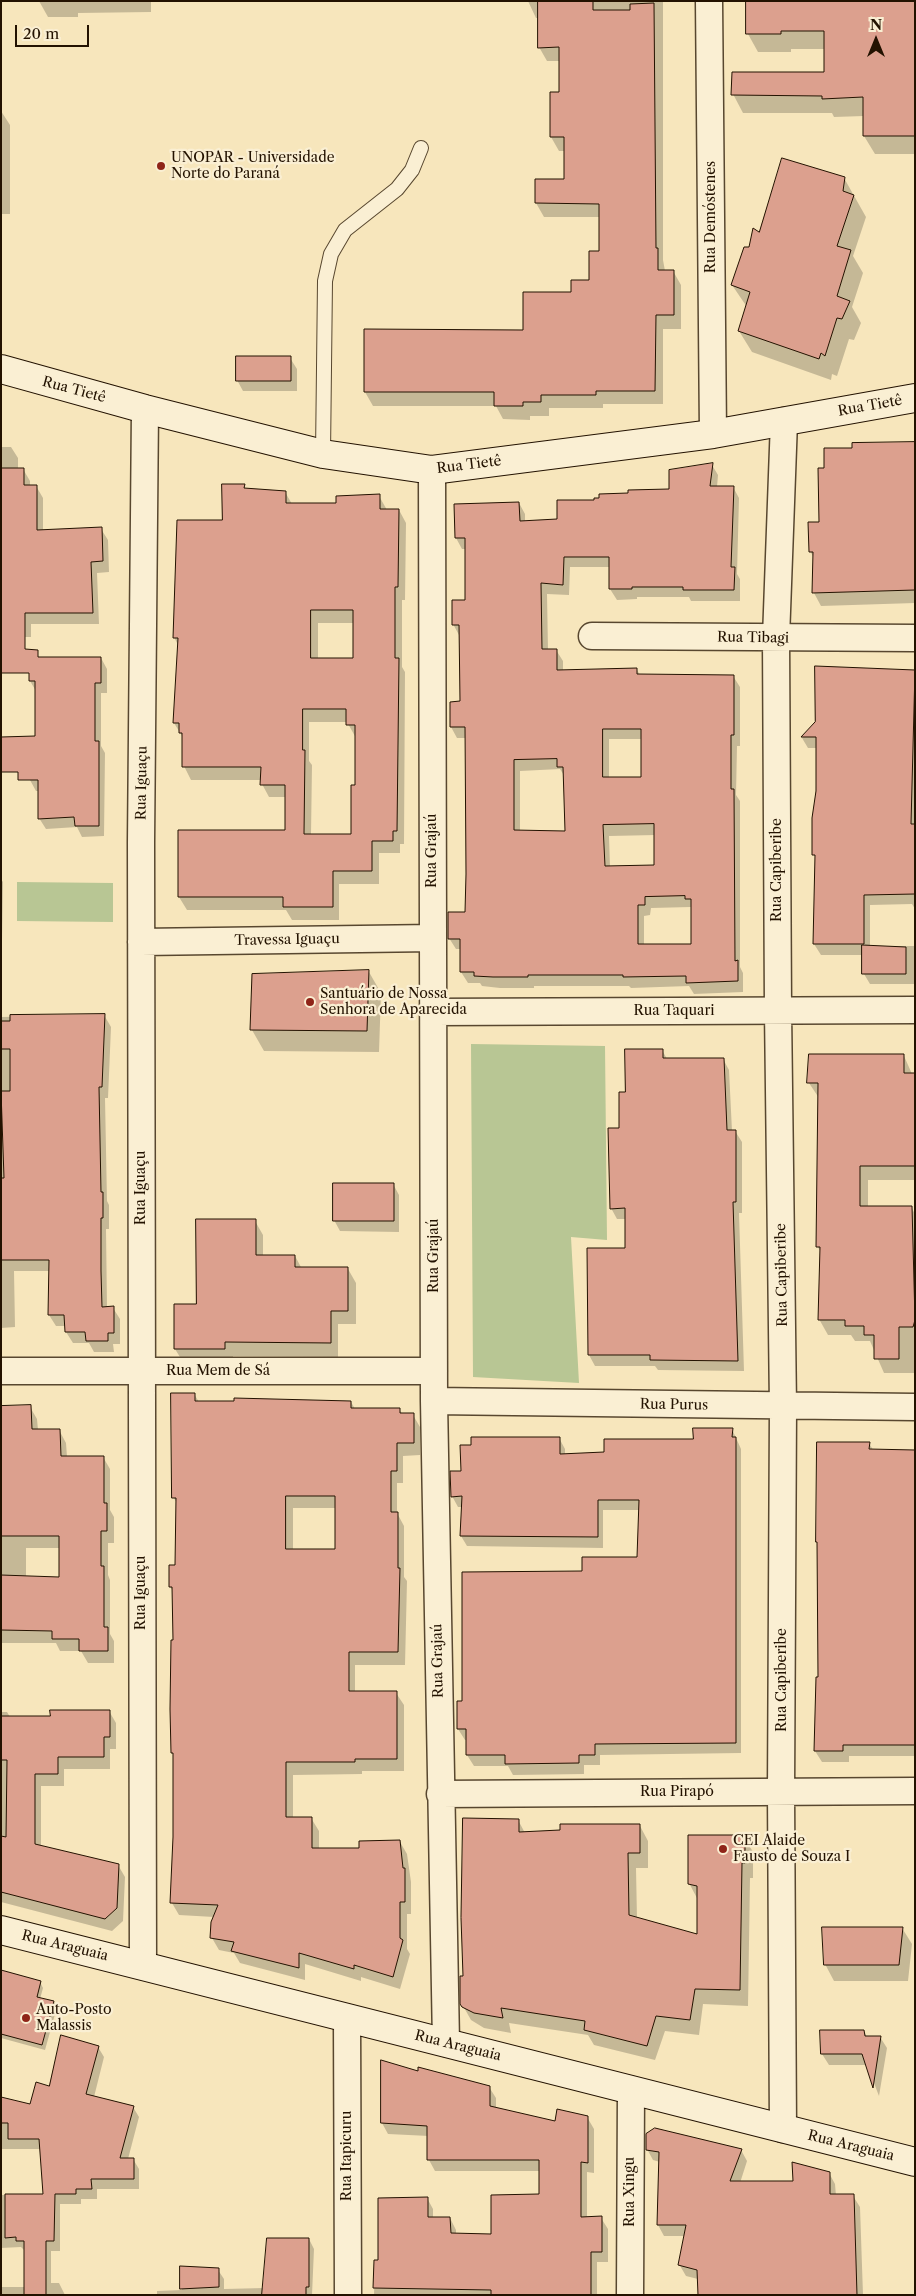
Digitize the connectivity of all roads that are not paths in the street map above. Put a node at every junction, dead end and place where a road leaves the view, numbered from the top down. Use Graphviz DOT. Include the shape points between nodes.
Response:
graph roads {
  1 [pos="709,1"];
  2 [pos="421,148"];
  3 [pos="1,370"];
  4 [pos="915,398"];
  5 [pos="145,409"];
  6 [pos="784,421"];
  7 [pos="713,434"];
  8 [pos="323,454"];
  9 [pos="432,470"];
  10 [pos="592,636"];
  11 [pos="776,638"];
  12 [pos="915,638"];
  13 [pos="433,938"];
  14 [pos="141,942"];
  15 [pos="778,1010"];
  16 [pos="915,1010"];
  17 [pos="433,1012"];
  18 [pos="140,1371"];
  19 [pos="434,1371"];
  20 [pos="1,1372"];
  21 [pos="434,1401"];
  22 [pos="783,1407"];
  23 [pos="915,1407"];
  24 [pos="915,1791"];
  25 [pos="781,1792"];
  26 [pos="440,1794"];
  27 [pos="1,1930"];
  28 [pos="143,1966"];
  29 [pos="347,2018"];
  30 [pos="446,2043"];
  31 [pos="630,2090"];
  32 [pos="783,2129"];
  33 [pos="915,2162"];
  34 [pos="348,2295"];
  35 [pos="630,2295"];
  1 -- 7 [label="street, Rua Demóstenes"];
  2 -- 8 [label="lane" via="412,170 397,189 345,230 331,254 325,281"];
  3 -- 5 [label="street, Rua Tietê"];
  4 -- 6 [label="street, Rua Tietê"];
  5 -- 8 [label="street, Rua Tietê"];
  5 -- 14 [label="street, Rua Iguaçu"];
  6 -- 7 [label="street, Rua Tietê"];
  6 -- 11 [label="street, Rua Capiberibe"];
  7 -- 9 [label="street, Rua Tietê"];
  8 -- 9 [label="street, Rua Tietê"];
  9 -- 13 [label="street, Rua Grajaú"];
  10 -- 11 [label="street, Rua Tibagi"];
  11 -- 12 [label="street, Rua Tibagi"];
  11 -- 15 [label="street, Rua Capiberibe"];
  13 -- 14 [label="street, Travessa Iguaçu"];
  13 -- 17 [label="street, Rua Grajaú"];
  14 -- 18 [label="street, Rua Iguaçu"];
  15 -- 16 [label="street, Rua Taquari"];
  15 -- 17 [label="street, Rua Taquari"];
  15 -- 22 [label="street, Rua Capiberibe"];
  17 -- 19 [label="street, Rua Grajaú"];
  18 -- 19 [label="street, Rua Mem de Sá"];
  18 -- 20 [label="street, Rua Mem de Sá"];
  18 -- 28 [label="street, Rua Iguaçu"];
  19 -- 21 [label="street, Rua Grajaú"];
  21 -- 22 [label="street, Rua Purus"];
  21 -- 26 [label="street, Rua Grajaú"];
  22 -- 23 [label="street, Rua Purus"];
  22 -- 25 [label="street, Rua Capiberibe"];
  24 -- 25 [label="street, Rua Pirapó"];
  25 -- 26 [label="street, Rua Pirapó"];
  25 -- 32 [label="street, Rua Capiberibe"];
  26 -- 30 [label="street, Rua Grajaú"];
  27 -- 28 [label="street, Rua Araguaia"];
  28 -- 29 [label="street, Rua Araguaia"];
  29 -- 30 [label="street, Rua Araguaia"];
  29 -- 34 [label="street, Rua Itapicuru"];
  30 -- 31 [label="street, Rua Araguaia"];
  31 -- 32 [label="street, Rua Araguaia"];
  31 -- 35 [label="street, Rua Xingu"];
  32 -- 33 [label="street, Rua Araguaia"];
}
